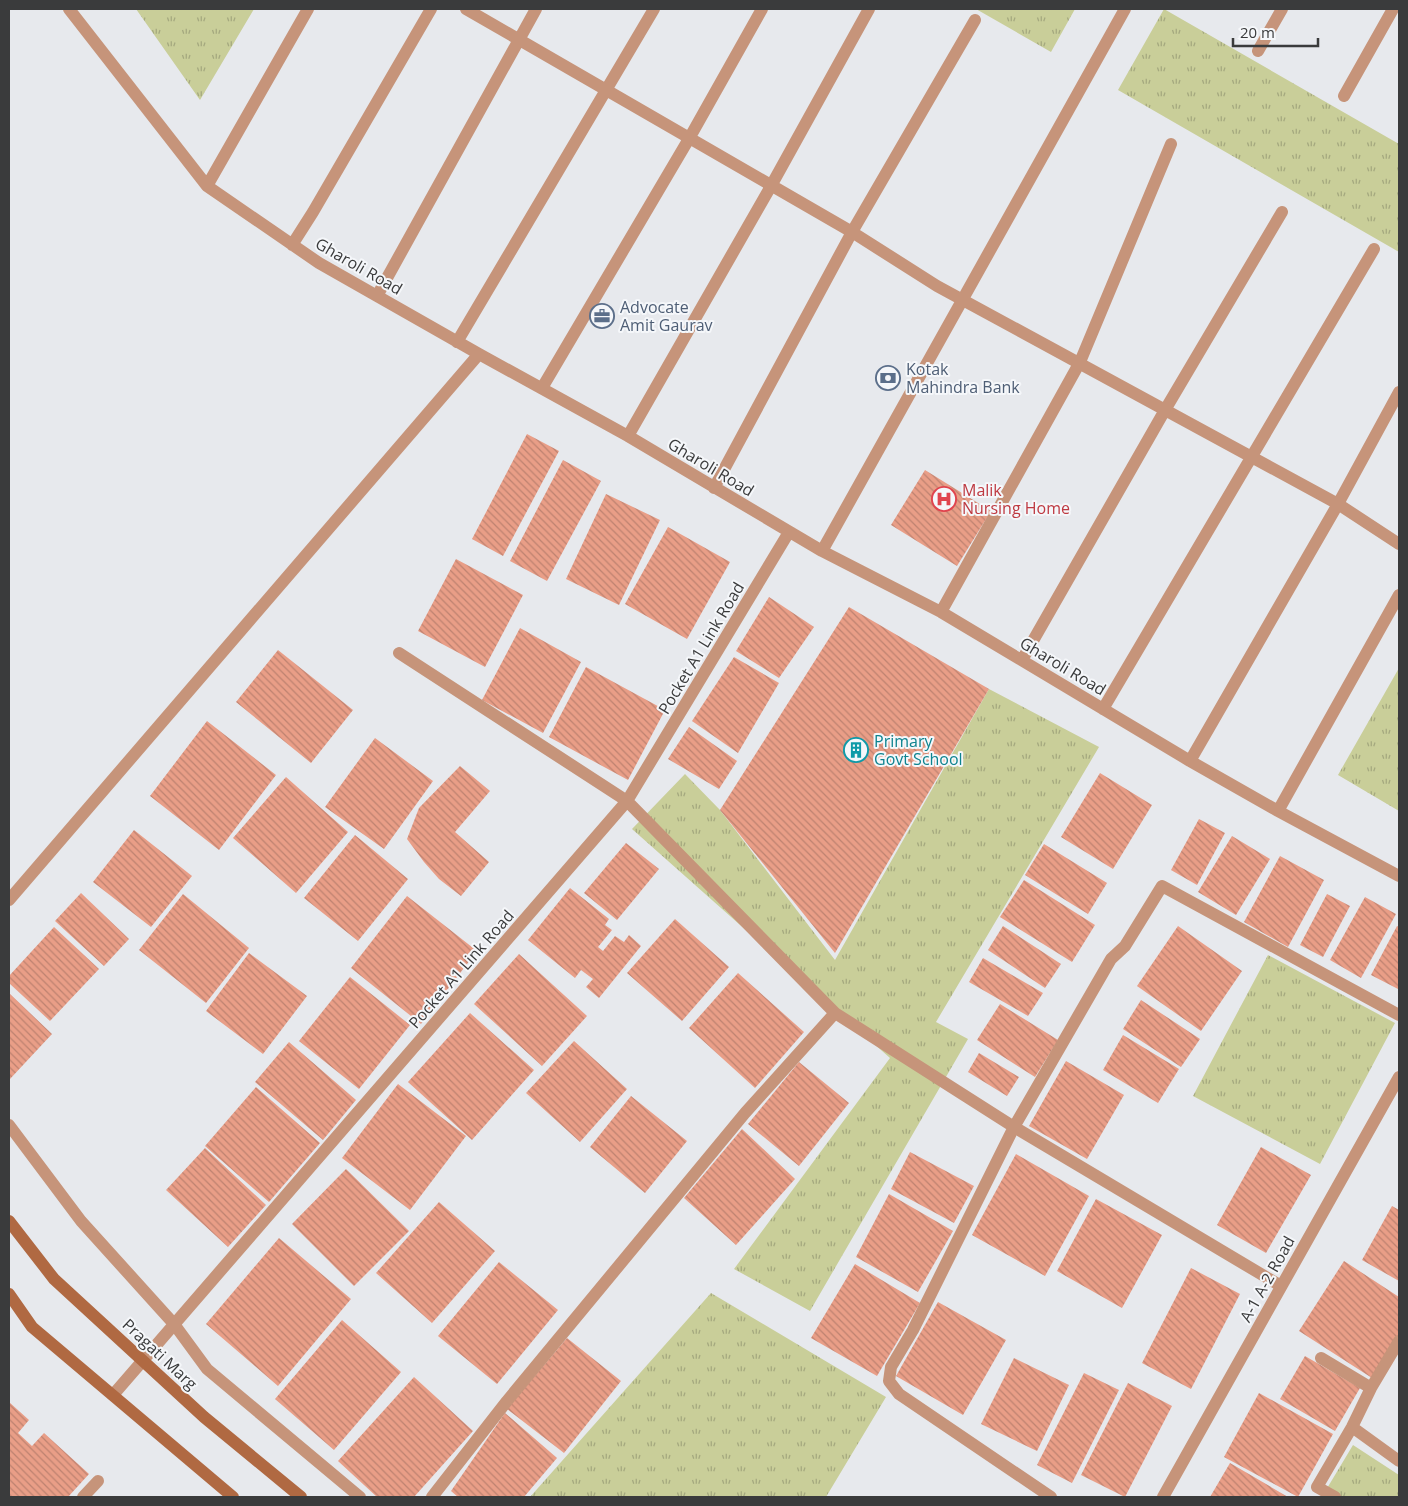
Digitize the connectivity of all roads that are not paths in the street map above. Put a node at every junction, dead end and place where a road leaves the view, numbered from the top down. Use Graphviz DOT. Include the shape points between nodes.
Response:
graph roads {
  1 [pos="69,9"];
  2 [pos="308,9"];
  3 [pos="431,9"];
  4 [pos="466,9"];
  5 [pos="536,9"];
  6 [pos="654,9"];
  7 [pos="762,9"];
  8 [pos="869,9"];
  9 [pos="1125,9"];
  10 [pos="1282,9"];
  11 [pos="1394,9"];
  12 [pos="975,20"];
  13 [pos="518,40"];
  14 [pos="1258,51"];
  15 [pos="606,89"];
  16 [pos="1344,96"];
  17 [pos="690,137"];
  18 [pos="1171,144"];
  19 [pos="207,186"];
  20 [pos="771,186"];
  21 [pos="1282,212"];
  22 [pos="852,232"];
  23 [pos="292,245"];
  24 [pos="1374,249"];
  25 [pos="377,296"];
  26 [pos="962,300"];
  27 [pos="457,342"];
  28 [pos="479,354"];
  29 [pos="1080,362"];
  30 [pos="542,388"];
  31 [pos="1399,392"];
  32 [pos="1164,410"];
  33 [pos="628,436"];
  34 [pos="1251,457"];
  35 [pos="714,488"];
  36 [pos="1338,504"];
  37 [pos="789,532"];
  38 [pos="1399,544"];
  39 [pos="822,551"];
  40 [pos="1399,595"];
  41 [pos="941,612"];
  42 [pos="399,652"];
  43 [pos="1022,660"];
  44 [pos="1103,709"];
  45 [pos="1190,761"];
  46 [pos="627,801"];
  47 [pos="1278,811"];
  48 [pos="1399,876"];
  49 [pos="9,900"];
  50 [pos="835,1013"];
  51 [pos="1399,1015"];
  52 [pos="1399,1077"];
  53 [pos="9,1125"];
  54 [pos="1014,1128"];
  55 [pos="9,1221"];
  56 [pos="1282,1286"];
  57 [pos="9,1294"];
  58 [pos="174,1324"];
  59 [pos="1399,1341"];
  60 [pos="1395,1356"];
  61 [pos="1321,1358"];
  62 [pos="143,1360"];
  63 [pos="1371,1388"];
  64 [pos="113,1395"];
  65 [pos="1352,1427"];
  66 [pos="1399,1461"];
  67 [pos="98,1481"];
  68 [pos="1314,1492"];
  69 [pos="83,1497"];
  70 [pos="233,1497"];
  71 [pos="301,1497"];
  72 [pos="360,1497"];
  73 [pos="432,1497"];
  74 [pos="1051,1497"];
  75 [pos="1163,1497"];
  76 [pos="1335,1497"];
  1 -- 19 [label="street, Gharoli Road"];
  2 -- 19 [label="street"];
  3 -- 23 [label="street"];
  4 -- 13 [label="street"];
  5 -- 13 [label="street"];
  6 -- 15 [label="street"];
  7 -- 17 [label="street"];
  8 -- 20 [label="street"];
  9 -- 26 [label="street"];
  10 -- 14 [label="street"];
  11 -- 16 [label="street"];
  12 -- 22 [label="street"];
  13 -- 15 [label="street"];
  13 -- 25 [label="street"];
  15 -- 17 [label="street"];
  15 -- 27 [label="street"];
  17 -- 20 [label="street"];
  17 -- 30 [label="street"];
  18 -- 29 [label="street"];
  19 -- 23 [label="street, Gharoli Road"];
  20 -- 22 [label="street"];
  20 -- 33 [label="street"];
  21 -- 32 [label="street"];
  22 -- 26 [label="street"];
  22 -- 35 [label="street"];
  23 -- 25 [label="street, Gharoli Road"];
  24 -- 34 [label="street"];
  25 -- 27 [label="street, Gharoli Road"];
  26 -- 29 [label="street"];
  26 -- 39 [label="street"];
  27 -- 28 [label="street, Gharoli Road"];
  28 -- 30 [label="street, Gharoli Road"];
  28 -- 49 [label="street"];
  29 -- 32 [label="street"];
  29 -- 41 [label="street"];
  30 -- 33 [label="street, Gharoli Road"];
  31 -- 36 [label="street"];
  32 -- 34 [label="street"];
  32 -- 43 [label="street"];
  33 -- 35 [label="street, Gharoli Road"];
  34 -- 36 [label="street"];
  34 -- 44 [label="street"];
  35 -- 37 [label="street, Gharoli Road"];
  36 -- 38 [label="street"];
  36 -- 45 [label="street"];
  37 -- 39 [label="street, Gharoli Road"];
  37 -- 46 [label="street, Pocket A1 Link Road"];
  39 -- 41 [label="street, Gharoli Road"];
  40 -- 47 [label="street"];
  41 -- 43 [label="street, Gharoli Road"];
  42 -- 46 [label="street"];
  43 -- 44 [label="street, Gharoli Road"];
  44 -- 45 [label="street, Gharoli Road"];
  45 -- 47 [label="street, Gharoli Road"];
  46 -- 50 [label="street"];
  46 -- 58 [label="street, Pocket A1 Link Road"];
  47 -- 48 [label="street, Gharoli Road"];
  50 -- 54 [label="street"];
  50 -- 73 [label="street" via="745,1113 507,1401"];
  51 -- 54 [label="street" via="1162,886 1125,946 1111,959"];
  52 -- 56 [label="street, A-1 A-2 Road"];
  53 -- 58 [label="street" via="81,1221"];
  54 -- 56 [label="street"];
  54 -- 74 [label="street" via="913,1330 890,1367 889,1381 899,1394"];
  55 -- 62 [label="main road, Pragati Marg" via="54,1279"];
  56 -- 75 [label="street, A-1 A-2 Road"];
  57 -- 64 [label="main road" via="32,1327"];
  58 -- 62 [label="street, Pocket A1 Link Road"];
  58 -- 72 [label="street" via="207,1369"];
  59 -- 60 [label="street"];
  60 -- 63 [label="street"];
  61 -- 63 [label="street"];
  62 -- 64 [label="street, Pocket A1 Link Road"];
  62 -- 71 [label="main road, Pragati Marg" via="204,1417"];
  63 -- 65 [label="street"];
  64 -- 70 [label="main road"];
  65 -- 66 [label="street"];
  65 -- 68 [label="street"];
  67 -- 69 [label="street"];
  68 -- 76 [label="street"];
}
